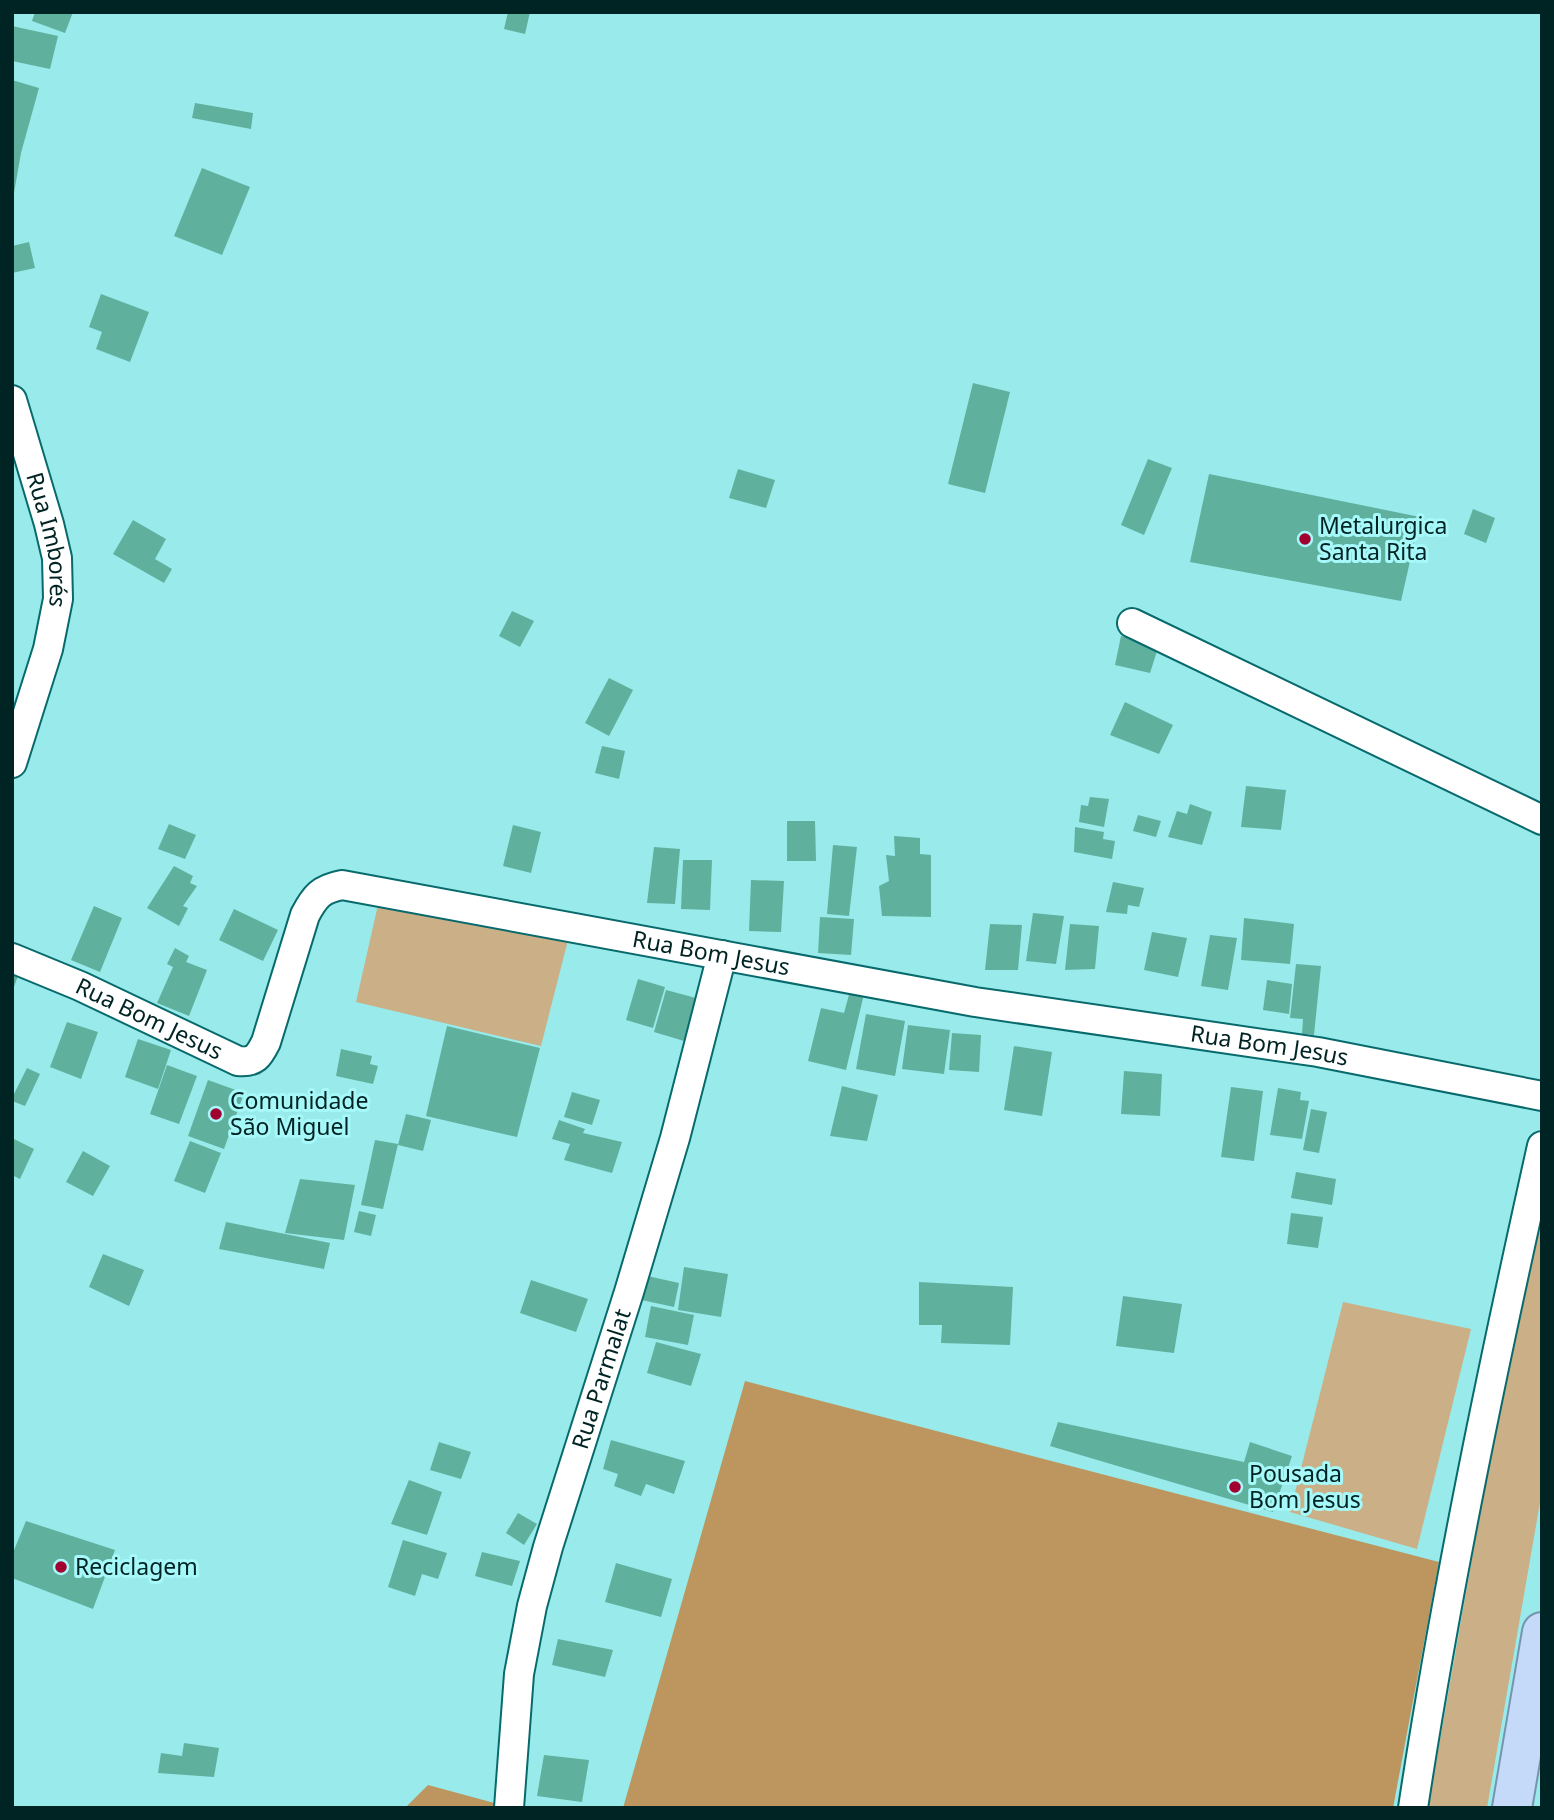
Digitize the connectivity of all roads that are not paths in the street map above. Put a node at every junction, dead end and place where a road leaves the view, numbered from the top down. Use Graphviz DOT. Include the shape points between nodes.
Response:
graph roads {
  1 [pos="12,400"];
  2 [pos="1132,623"];
  3 [pos="12,763"];
  4 [pos="1542,820"];
  5 [pos="722,955"];
  6 [pos="12,958"];
  7 [pos="1542,1096"];
  8 [pos="1542,1146"];
  9 [pos="1542,1632"];
  10 [pos="509,1808"];
  11 [pos="1413,1808"];
  12 [pos="1512,1808"];
  1 -- 3 [label="street, Rua Imborés" via="57,558 58,599 48,649"];
  2 -- 4 [label="street"];
  5 -- 6 [label="street, Rua Bom Jesus" via="342,885 330,887 305,915 266,1042 248,1062 237,1061"];
  5 -- 7 [label="street, Rua Bom Jesus" via="975,1002 1318,1052"];
  5 -- 10 [label="street, Rua Parmalat" via="671,1150 532,1606 519,1674"];
  8 -- 11 [label="street" via="1447,1599"];
  9 -- 12 [label="highway"];
}
